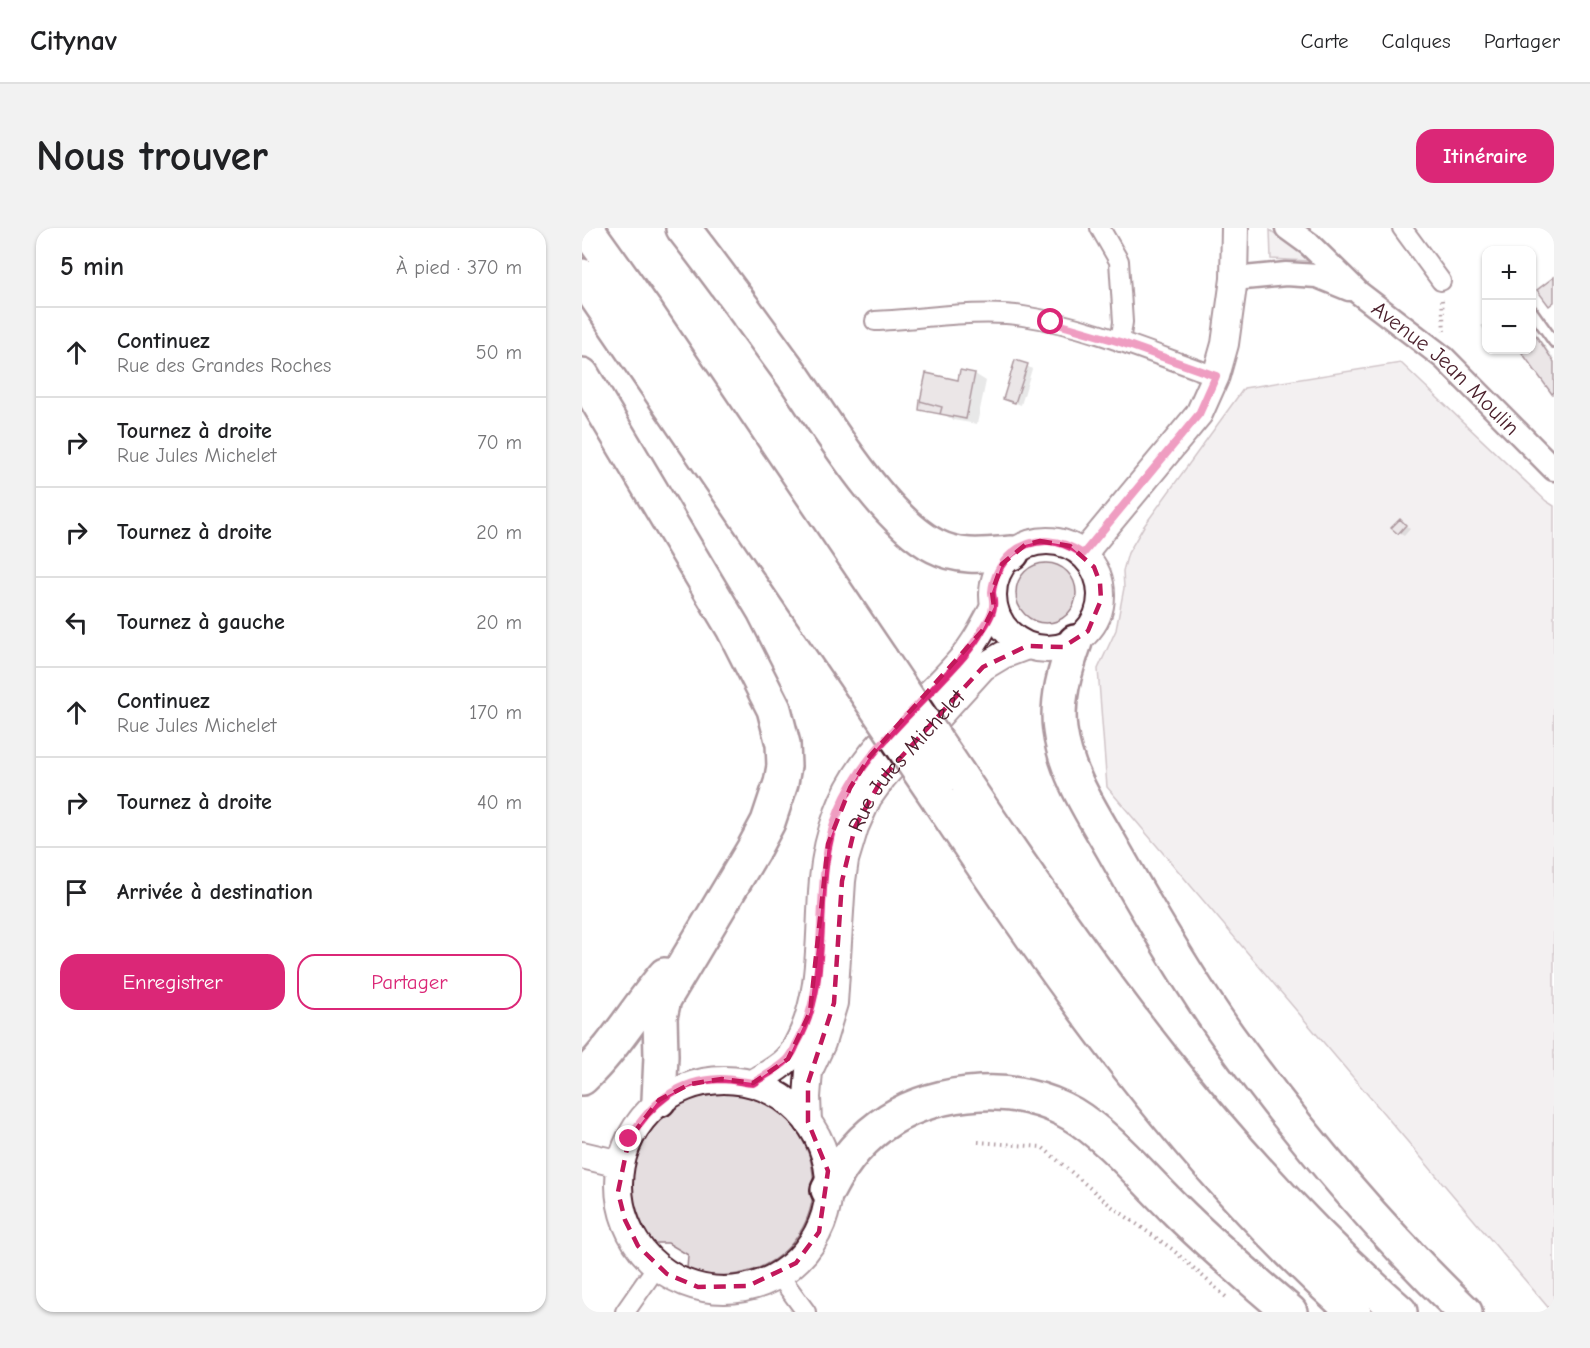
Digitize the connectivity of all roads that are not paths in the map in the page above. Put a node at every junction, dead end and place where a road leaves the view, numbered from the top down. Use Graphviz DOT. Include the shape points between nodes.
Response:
graph roads {
  1 [pos="586,228"];
  2 [pos="683,228"];
  3 [pos="1100,228"];
  4 [pos="1235,228"];
  5 [pos="1287,228"];
  6 [pos="1402,228"];
  7 [pos="582,276"];
  8 [pos="1234,279"];
  9 [pos="1441,281"];
  10 [pos="1359,293"];
  11 [pos="1536,317"];
  12 [pos="875,321"];
  13 [pos="1120,342"];
  14 [pos="1554,342"];
  15 [pos="582,375"];
  16 [pos="1216,376"];
  17 [pos="1554,470"];
  18 [pos="1012,553"];
  19 [pos="1083,554"];
  20 [pos="994,607"];
  21 [pos="1075,642"];
  22 [pos="1027,646"];
  23 [pos="870,671"];
  24 [pos="714,916"];
  25 [pos="582,1078"];
  26 [pos="753,1083"];
  27 [pos="659,1100"];
  28 [pos="808,1122"];
  29 [pos="582,1155"];
  30 [pos="620,1164"];
  31 [pos="828,1190"];
  32 [pos="657,1266"];
  33 [pos="778,1274"];
  34 [pos="625,1312"];
  35 [pos="807,1312"];
  36 [pos="1290,1312"];
  37 [pos="1353,1312"];
  38 [pos="1400,1312"];
  39 [pos="1465,1312"];
  1 -- 23 [label="highway" via="646,312"];
  2 -- 18 [label="highway" via="740,301 853,463 899,518 924,539 948,552"];
  3 -- 13 [label="street" via="1119,261 1123,322"];
  4 -- 8 [label="main road"];
  5 -- 10 [label="street, Avenue Jean Moulin"];
  6 -- 9 [label="street"];
  7 -- 23 [label="highway"];
  8 -- 10 [label="street, Avenue Jean Moulin" via="1286,274 1317,276"];
  8 -- 16 [label="main road" via="1232,307"];
  10 -- 17 [label="street, Avenue Jean Moulin" via="1444,358"];
  11 -- 14 [label="lane"];
  12 -- 13 [label="street" via="1021,315"];
  13 -- 16 [label="street"];
  15 -- 24 [label="highway" via="733,628 765,689 780,728 784,766 777,799 753,850"];
  16 -- 19 [label="main road" via="1199,414"];
  18 -- 19 [label="main road" via="1025,545 1056,541"];
  18 -- 20 [label="main road" via="995,577"];
  19 -- 21 [label="main road" via="1094,567 1101,600 1088,631"];
  20 -- 22 [label="main road" via="1005,631"];
  20 -- 26 [label="main road, Rue Jules Michelet" via="960,660 870,756 849,788 828,844 810,1012 788,1059"];
  21 -- 22 [label="main road" via="1051,649"];
  21 -- 39 [label="highway" via="1059,705 1066,757 1077,784 1151,915 1227,1034 1295,1126 1429,1278"];
  22 -- 28 [label="main road, Rue Jules Michelet" via="983,667 883,777 862,811 845,860 834,1003 809,1071"];
  23 -- 37 [label="highway, bridge" via="939,800 1071,994 1163,1113 1236,1196"];
  23 -- 38 [label="highway, bridge" via="959,775 1096,974 1196,1102 1262,1177"];
  24 -- 25 [label="highway" via="645,998 602,1059"];
  24 -- 27 [label="highway" via="664,999 660,1017"];
  26 -- 27 [label="main road" via="722,1079 690,1084"];
  26 -- 28 [label="main road" via="790,1102"];
  27 -- 30 [label="main road" via="642,1117"];
  28 -- 31 [label="main road" via="824,1154"];
  29 -- 30 [label="main road"];
  30 -- 32 [label="main road" via="618,1192 625,1220 638,1245"];
  31 -- 33 [label="main road" via="819,1232 796,1263"];
  31 -- 36 [label="highway" via="854,1149 879,1126 910,1108 942,1097 992,1092 1041,1101 1073,1114 1099,1134 1186,1220"];
  32 -- 33 [label="main road" via="692,1285 716,1289 748,1286"];
  32 -- 34 [label="street"];
  33 -- 35 [label="street"];
}
